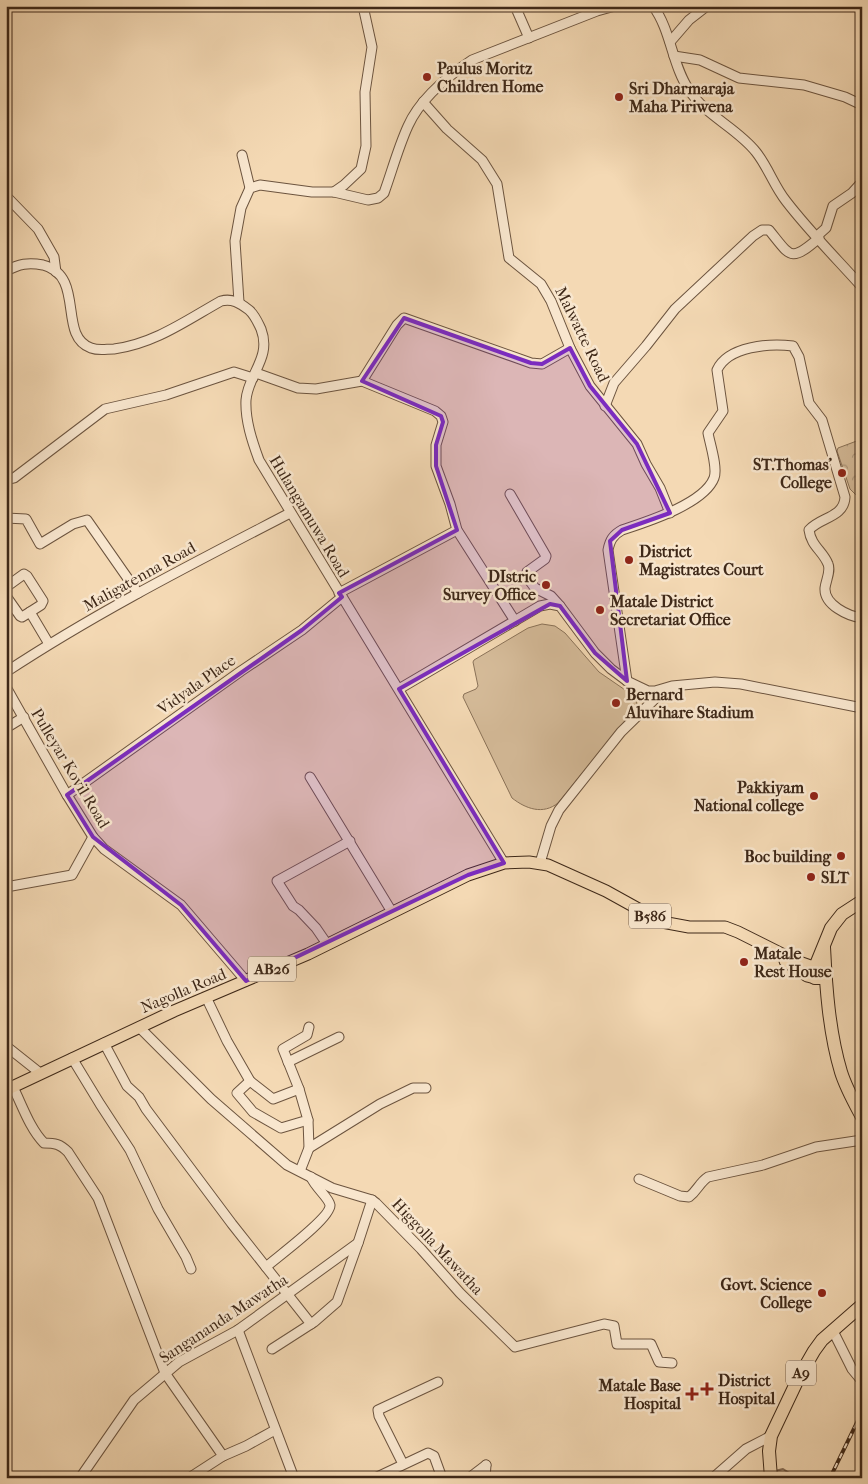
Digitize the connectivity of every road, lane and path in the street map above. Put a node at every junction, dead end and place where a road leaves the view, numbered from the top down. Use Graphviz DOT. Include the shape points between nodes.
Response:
graph roads {
  1 [pos="363,6"];
  2 [pos="515,6"];
  3 [pos="615,6"];
  4 [pos="653,6"];
  5 [pos="707,6"];
  6 [pos="529,38"];
  7 [pos="670,42"];
  8 [pos="674,56"];
  9 [pos="423,102"];
  10 [pos="862,105"];
  11 [pos="242,155"];
  12 [pos="862,182"];
  13 [pos="250,188"];
  14 [pos="334,192"];
  15 [pos="6,196"];
  16 [pos="818,237"];
  17 [pos="6,271"];
  18 [pos="56,272"];
  19 [pos="860,280"];
  20 [pos="239,302"];
  21 [pos="570,348"];
  22 [pos="254,376"];
  23 [pos="362,381"];
  24 [pos="605,406"];
  25 [pos="6,480"];
  26 [pos="510,494"];
  27 [pos="290,513"];
  28 [pos="670,513"];
  29 [pos="6,518"];
  30 [pos="457,530"];
  31 [pos="6,587"];
  32 [pos="138,593"];
  33 [pos="340,595"];
  34 [pos="6,596"];
  35 [pos="560,606"];
  36 [pos="30,612"];
  37 [pos="862,618"];
  38 [pos="515,621"];
  39 [pos="49,644"];
  40 [pos="6,672"];
  41 [pos="627,681"];
  42 [pos="6,687"];
  43 [pos="668,687"];
  44 [pos="399,689"];
  45 [pos="862,708"];
  46 [pos="24,718"];
  47 [pos="6,728"];
  48 [pos="310,777"];
  49 [pos="67,795"];
  50 [pos="93,837"];
  51 [pos="350,841"];
  52 [pos="504,863"];
  53 [pos="540,864"];
  54 [pos="6,887"];
  55 [pos="862,901"];
  56 [pos="392,912"];
  57 [pos="327,944"];
  58 [pos="819,974"];
  59 [pos="246,981"];
  60 [pos="206,997"];
  61 [pos="139,1027"];
  62 [pos="309,1027"];
  63 [pos="339,1037"];
  64 [pos="104,1043"];
  65 [pos="6,1046"];
  66 [pos="72,1058"];
  67 [pos="288,1062"];
  68 [pos="40,1073"];
  69 [pos="250,1081"];
  70 [pos="10,1088"];
  71 [pos="426,1088"];
  72 [pos="299,1089"];
  73 [pos="862,1117"];
  74 [pos="308,1120"];
  75 [pos="862,1140"];
  76 [pos="309,1148"];
  77 [pos="300,1172"];
  78 [pos="310,1177"];
  79 [pos="639,1179"];
  80 [pos="372,1200"];
  81 [pos="358,1243"];
  82 [pos="266,1267"];
  83 [pos="191,1269"];
  84 [pos="287,1295"];
  85 [pos="862,1304"];
  86 [pos="311,1324"];
  87 [pos="238,1330"];
  88 [pos="833,1331"];
  89 [pos="272,1350"];
  90 [pos="672,1363"];
  91 [pos="165,1373"];
  92 [pos="862,1381"];
  93 [pos="438,1382"];
  94 [pos="275,1430"];
  95 [pos="771,1436"];
  96 [pos="223,1456"];
  97 [pos="404,1464"];
  98 [pos="80,1478"];
  99 [pos="189,1478"];
  100 [pos="294,1478"];
  101 [pos="375,1478"];
  102 [pos="442,1478"];
  103 [pos="469,1478"];
  104 [pos="485,1478"];
  105 [pos="713,1478"];
  106 [pos="771,1478"];
  1 -- 14 [label="street" via="372,47 365,92 366,146 361,169"];
  2 -- 6 [label="street"];
  3 -- 6 [label="street"];
  4 -- 7 [label="street"];
  5 -- 7 [label="street" via="689,20"];
  6 -- 9 [label="street" via="472,60"];
  7 -- 8 [label="street"];
  8 -- 10 [label="street" via="700,60 739,78 804,85"];
  8 -- 16 [label="street" via="689,90 703,107 757,154 785,200"];
  9 -- 14 [label="street" via="408,125 384,193 368,200"];
  9 -- 21 [label="street, Malwatte Road" via="447,130 482,160 497,184 509,258 542,284"];
  11 -- 13 [label="street"];
  12 -- 16 [label="street" via="833,206 826,228"];
  13 -- 14 [label="street" via="260,185"];
  13 -- 20 [label="street" via="241,208 235,241"];
  15 -- 18 [label="street" via="38,229 54,257"];
  16 -- 19 [label="street"];
  16 -- 24 [label="street" via="802,253 793,254 769,230 753,236 674,309 614,383"];
  17 -- 18 [label="street" via="19,264 34,263"];
  18 -- 20 [label="street" via="70,292 72,319 78,335 90,348 99,350 128,347 156,338 221,300"];
  20 -- 22 [label="street, Hulangamuwa Road" via="259,323 263,335 264,353"];
  21 -- 23 [label="street" via="542,364 531,363 404,318"];
  21 -- 24 [label="street, Malwatte Road" via="590,386"];
  22 -- 23 [label="street" via="298,388 316,389"];
  22 -- 25 [label="street" via="234,372 166,396 105,409 14,478"];
  22 -- 27 [label="street, Hulangamuwa Road" via="246,402 250,436 259,460"];
  23 -- 30 [label="street" via="441,416 443,422 436,446 436,466"];
  24 -- 28 [label="street, Malwatte Road" via="636,444"];
  26 -- 35 [label="street" via="546,556 526,576"];
  27 -- 32 [label="street, Maligatenna Road"];
  27 -- 33 [label="street, Hulangamuwa Road"];
  28 -- 37 [label="street" via="702,494 714,479 708,433 724,411 717,377 720,364 754,347 793,346 799,357 809,403 822,420 845,498 841,510 813,525 809,530 810,540 828,563 827,599"];
  28 -- 41 [label="street" via="622,530 610,541 608,550"];
  29 -- 32 [label="street" via="26,519 40,544 87,520"];
  30 -- 33 [label="street, Vidyala Place"];
  30 -- 38 [label="street"];
  31 -- 36 [label="street" via="24,574 27,576 43,601"];
  32 -- 39 [label="street, Maligatenna Road"];
  33 -- 44 [label="street, Hulangamuwa Road"];
  33 -- 49 [label="street, Vidyala Place" via="302,630"];
  34 -- 36 [label="street" via="20,616"];
  35 -- 38 [label="street" via="540,606"];
  35 -- 41 [label="street" via="595,653"];
  36 -- 39 [label="street"];
  38 -- 44 [label="street"];
  39 -- 40 [label="street, Maligatenna Road"];
  41 -- 43 [label="street" via="648,690"];
  42 -- 46 [label="street, Pulleyar Kovil Road"];
  43 -- 45 [label="street" via="715,682 741,684"];
  43 -- 53 [label="street" via="621,732 559,810"];
  44 -- 52 [label="street, Hulangamuwa Road"];
  46 -- 47 [label="street"];
  46 -- 49 [label="street, Pulleyar Kovil Road"];
  48 -- 51 [label="street"];
  49 -- 50 [label="street, Pulleyar Kovil Road"];
  50 -- 54 [label="street" via="72,875"];
  50 -- 59 [label="street, Pulleyar Kovil Road" via="180,905"];
  51 -- 56 [label="street"];
  51 -- 57 [label="street" via="277,881 293,906"];
  52 -- 53 [label="main road, Nagolla Road / AB26"];
  52 -- 56 [label="main road, Nagolla Road / AB26" via="468,875"];
  53 -- 58 [label="main road, B586" via="606,891 662,922 689,927 725,927"];
  55 -- 58 [label="highway" via="838,918 831,928"];
  56 -- 57 [label="main road, Nagolla Road / AB26"];
  57 -- 59 [label="main road, Nagolla Road / AB26"];
  58 -- 73 [label="highway" via="827,979 841,1072"];
  59 -- 60 [label="main road, Nagolla Road / AB26"];
  60 -- 61 [label="main road, Nagolla Road / AB26"];
  60 -- 69 [label="street"];
  61 -- 64 [label="main road, Nagolla Road / AB26"];
  61 -- 77 [label="street, Higgolla Mawatha" via="211,1099 287,1165"];
  62 -- 67 [label="street" via="307,1035 283,1049"];
  63 -- 67 [label="street"];
  64 -- 66 [label="main road, Nagolla Road / AB26"];
  64 -- 82 [label="street" via="127,1086 139,1096"];
  65 -- 68 [label="street"];
  66 -- 68 [label="main road, Nagolla Road / AB26"];
  66 -- 83 [label="street" via="130,1150"];
  67 -- 72 [label="street"];
  68 -- 70 [label="main road, Nagolla Road / AB26"];
  69 -- 72 [label="street" via="273,1100"];
  69 -- 74 [label="street" via="238,1093 253,1112 281,1128"];
  70 -- 91 [label="street" via="42,1141 62,1146 68,1152 98,1198"];
  71 -- 76 [label="street" via="413,1088 380,1104"];
  72 -- 74 [label="street"];
  74 -- 76 [label="street"];
  75 -- 79 [label="street" via="816,1147 763,1165 708,1177 689,1197"];
  76 -- 77 [label="street"];
  77 -- 78 [label="street, Higgolla Mawatha"];
  78 -- 80 [label="street, Higgolla Mawatha" via="332,1188"];
  78 -- 82 [label="street" via="328,1200 330,1208 315,1227"];
  80 -- 81 [label="street"];
  80 -- 90 [label="street, Higgolla Mawatha" via="515,1347 604,1324 614,1326 617,1344 651,1344 659,1362"];
  81 -- 84 [label="street, Sangananda Mawatha"];
  81 -- 86 [label="street" via="337,1302"];
  82 -- 84 [label="street"];
  84 -- 86 [label="street"];
  84 -- 87 [label="street, Sangananda Mawatha"];
  85 -- 88 [label="highway, A9"];
  86 -- 89 [label="street"];
  87 -- 91 [label="street, Sangananda Mawatha" via="178,1362"];
  87 -- 94 [label="street"];
  88 -- 92 [label="street" via="852,1369"];
  88 -- 95 [label="highway, A9" via="811,1356"];
  91 -- 96 [label="street"];
  91 -- 98 [label="street, Sangananda Mawatha" via="134,1400"];
  93 -- 97 [label="street" via="378,1410"];
  94 -- 96 [label="street"];
  94 -- 100 [label="street"];
  95 -- 105 [label="street" via="746,1449"];
  95 -- 106 [label="highway, A9"];
  96 -- 99 [label="street"];
  97 -- 101 [label="street"];
  97 -- 102 [label="street" via="428,1453 434,1456"];
  103 -- 104 [label="street" via="486,1465"];
}
